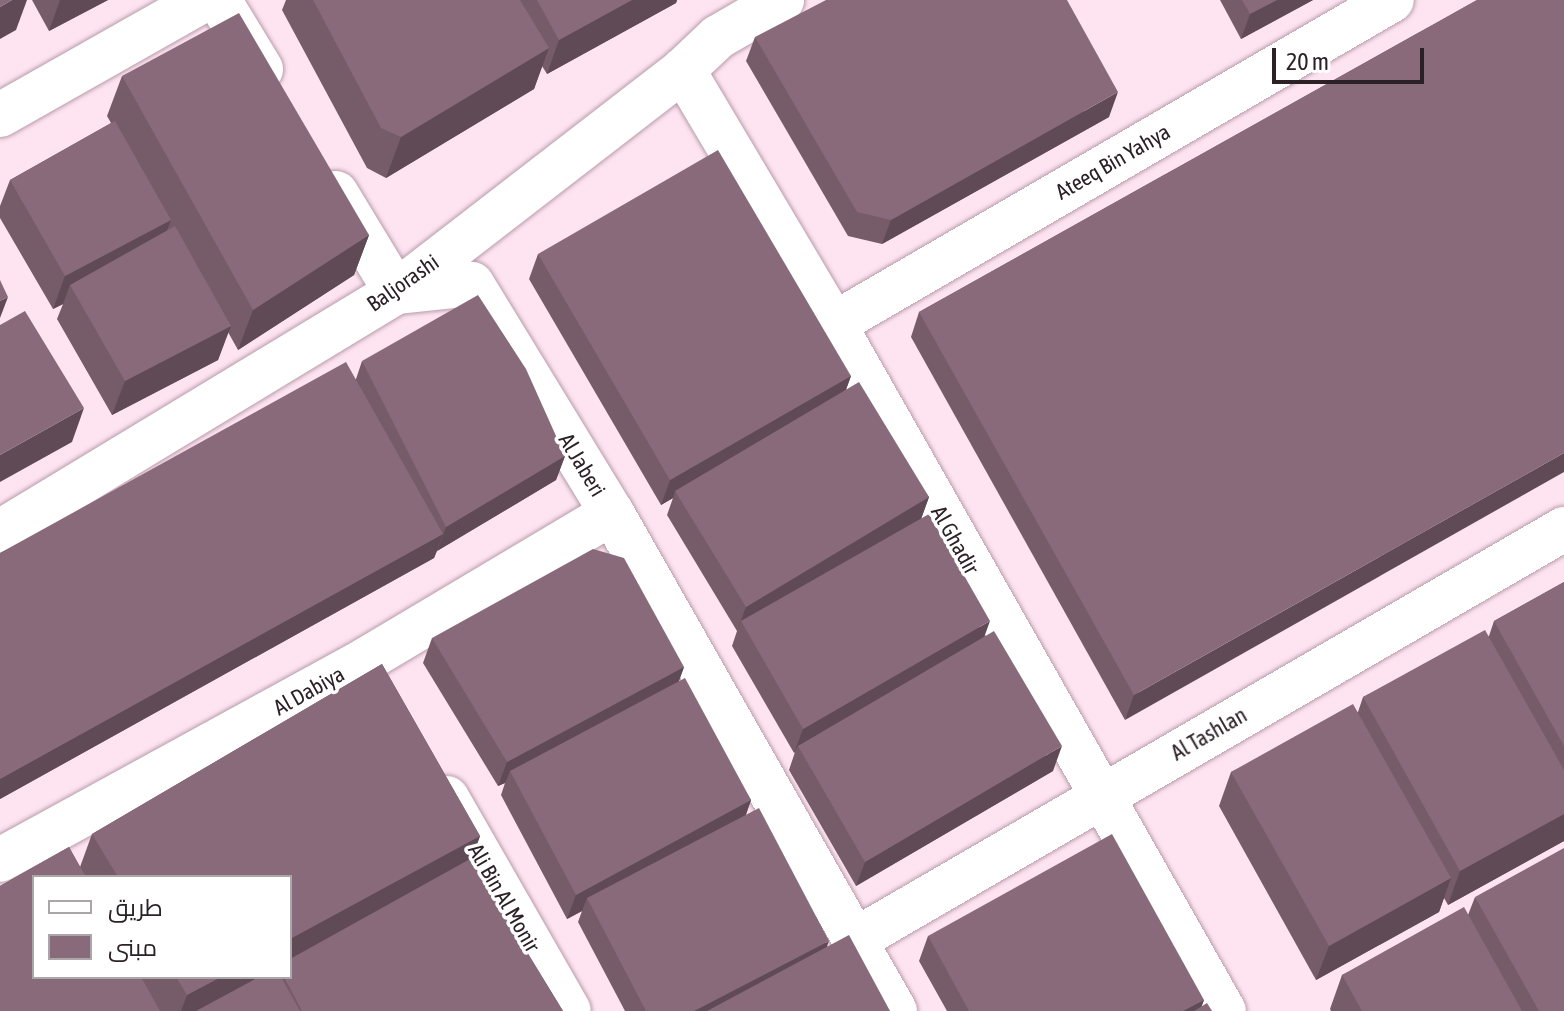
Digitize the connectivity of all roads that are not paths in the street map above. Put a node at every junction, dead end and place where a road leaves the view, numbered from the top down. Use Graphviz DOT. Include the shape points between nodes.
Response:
graph roads {
  1 [pos="203,0"];
  2 [pos="219,0"];
  3 [pos="782,0"];
  4 [pos="1392,0"];
  5 [pos="683,70"];
  6 [pos="284,106"];
  7 [pos="0,115"];
  8 [pos="316,159"];
  9 [pos="396,292"];
  10 [pos="834,324"];
  11 [pos="612,513"];
  12 [pos="1564,529"];
  13 [pos="0,532"];
  14 [pos="367,659"];
  15 [pos="390,700"];
  16 [pos="429,767"];
  17 [pos="1099,797"];
  18 [pos="0,860"];
  19 [pos="855,940"];
  20 [pos="569,1011"];
  21 [pos="895,1011"];
  22 [pos="1224,1011"];
  1 -- 7 [label="street"];
  2 -- 6 [label="street"];
  3 -- 5 [label="street, Baljorashi" via="718,37"];
  4 -- 10 [label="street, Ateeq Bin Yahya"];
  5 -- 9 [label="street, Baljorashi"];
  5 -- 10 [label="street, Al Ghadir"];
  8 -- 9 [label="street"];
  9 -- 11 [label="street, Al Jaberi" via="472,284"];
  9 -- 13 [label="street, Baljorashi"];
  10 -- 17 [label="street, Al Ghadir"];
  11 -- 14 [label="street, Al Dabiya"];
  11 -- 19 [label="street, Al Jaberi"];
  12 -- 17 [label="street, Al Tashlan"];
  14 -- 15 [label="street"];
  14 -- 18 [label="street, Al Dabiya"];
  16 -- 20 [label="street, Ali Bin Al Monir"];
  17 -- 19 [label="street, Al Tashlan"];
  17 -- 22 [label="street, Al Ghadir"];
  19 -- 21 [label="street, Al Jaberi"];
}
